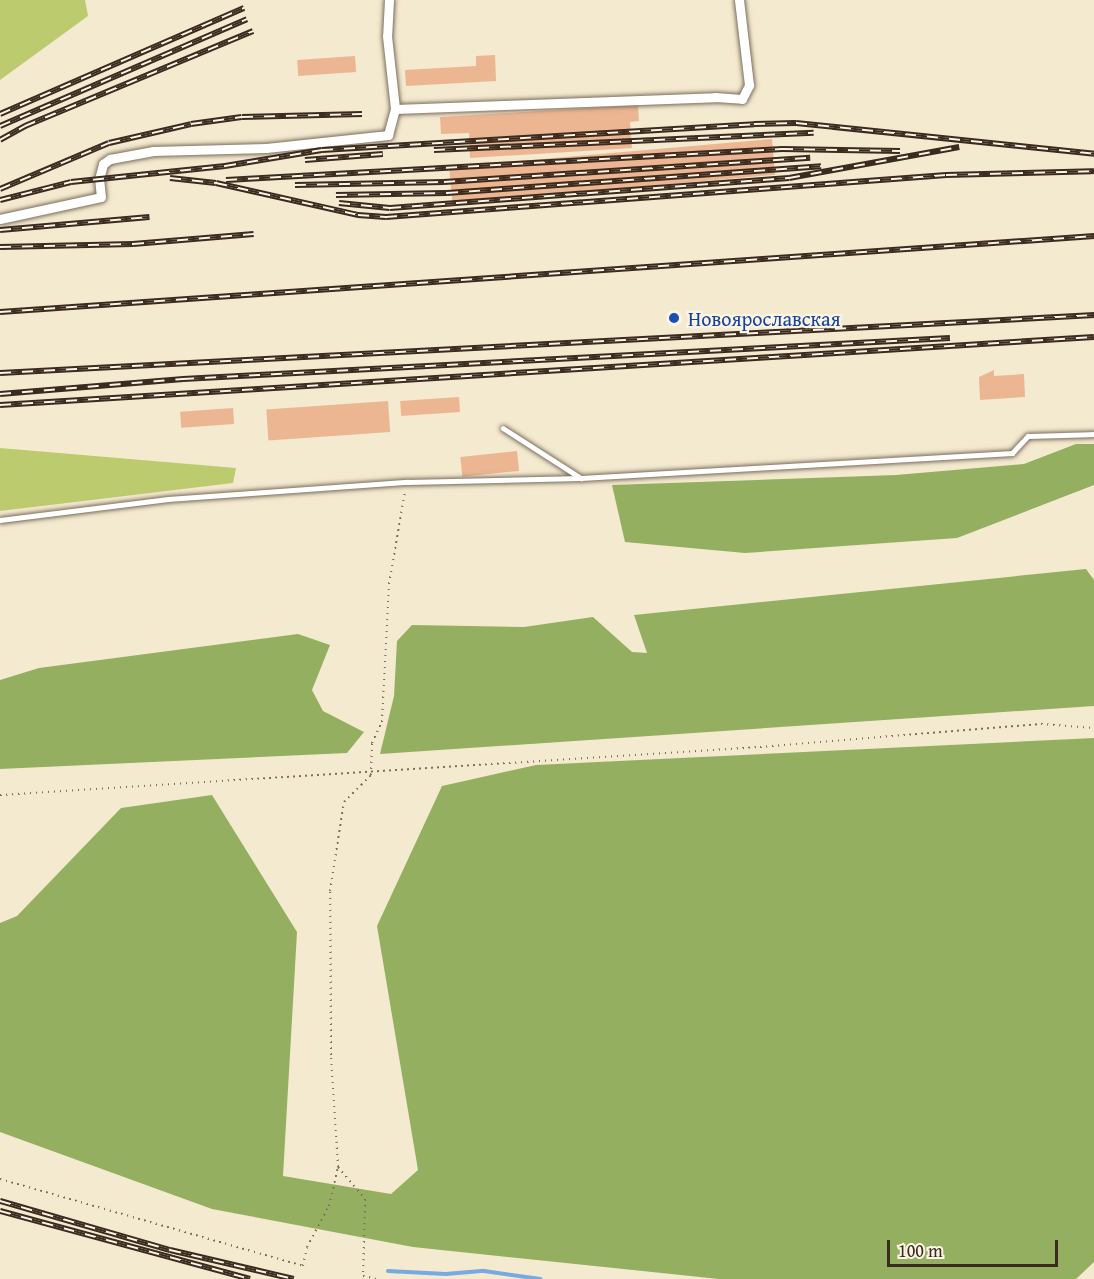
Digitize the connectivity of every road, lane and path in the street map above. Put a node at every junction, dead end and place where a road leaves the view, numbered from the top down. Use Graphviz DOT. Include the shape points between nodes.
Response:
graph roads {
  1 [pos="389,0"];
  2 [pos="739,0"];
  3 [pos="395,110"];
  4 [pos="0,219"];
  5 [pos="503,428"];
  6 [pos="1094,434"];
  7 [pos="581,478"];
  8 [pos="407,482"];
  9 [pos="0,520"];
  10 [pos="1094,728"];
  11 [pos="372,771"];
  12 [pos="0,795"];
  13 [pos="338,1167"];
  14 [pos="0,1179"];
  15 [pos="377,1279"];
  1 -- 3 [label="street" via="387,36"];
  2 -- 3 [label="street" via="749,85 742,99"];
  3 -- 4 [label="street" via="388,135 266,148 153,151 110,159 103,164 99,179 101,197"];
  5 -- 7 [label="lane"];
  6 -- 7 [label="lane" via="1028,436 1012,453"];
  7 -- 8 [label="lane"];
  8 -- 9 [label="lane" via="168,499"];
  8 -- 11 [label="path" via="389,584 382,722 372,742"];
  10 -- 11 [label="path" via="1041,724 760,747"];
  11 -- 12 [label="path"];
  11 -- 13 [label="path" via="344,802 330,891 331,1055"];
  13 -- 14 [label="path" via="329,1206 307,1246 303,1266"];
  13 -- 15 [label="path" via="365,1199 363,1276"];
}
